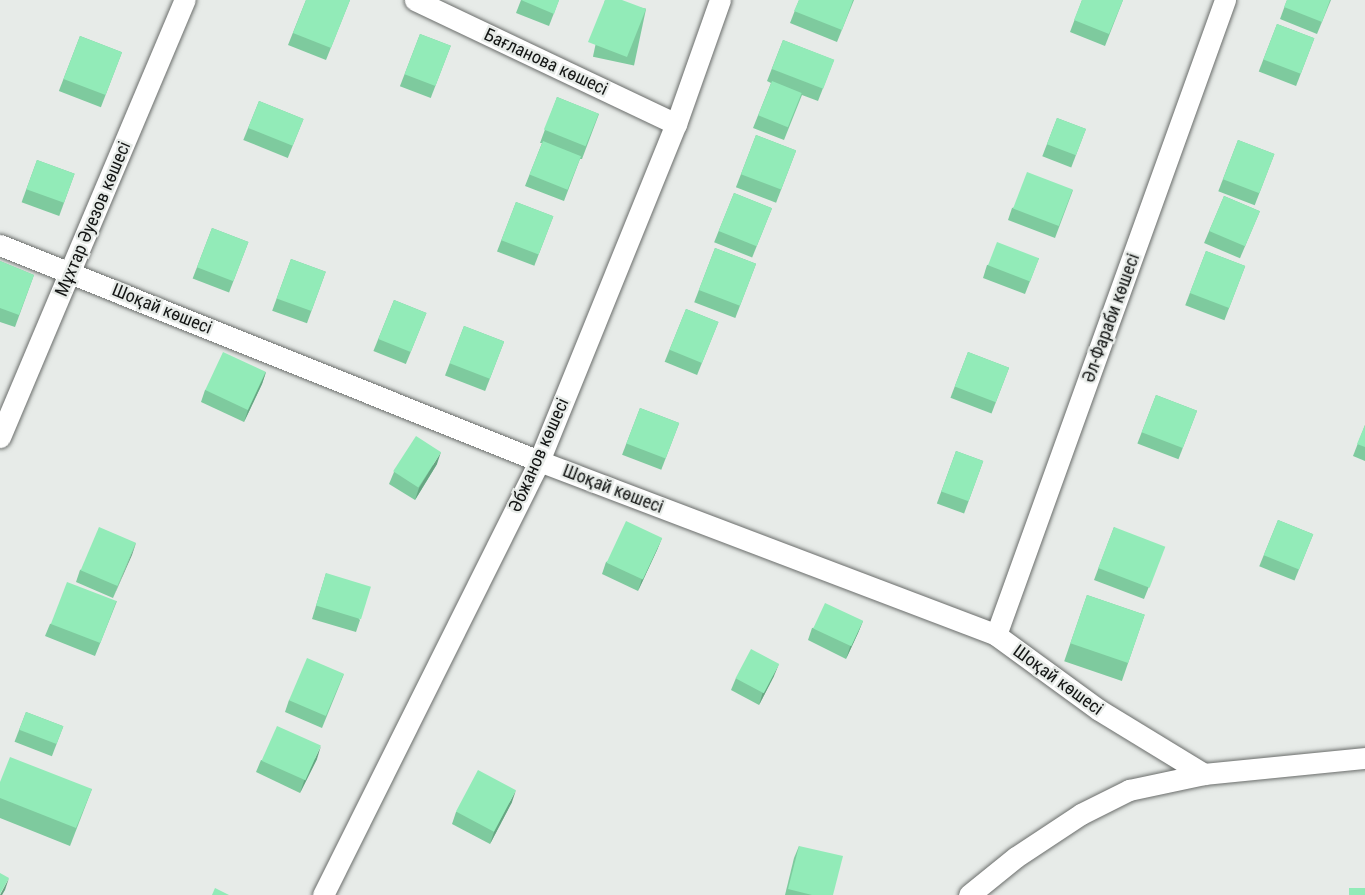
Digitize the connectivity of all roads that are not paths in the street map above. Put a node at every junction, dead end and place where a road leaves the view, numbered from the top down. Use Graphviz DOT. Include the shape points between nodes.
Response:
graph roads {
  1 [pos="185,0"];
  2 [pos="416,0"];
  3 [pos="720,0"];
  4 [pos="1225,0"];
  5 [pos="676,124"];
  6 [pos="0,245"];
  7 [pos="71,272"];
  8 [pos="0,437"];
  9 [pos="539,461"];
  10 [pos="996,635"];
  11 [pos="1365,758"];
  12 [pos="1204,774"];
  13 [pos="323,895"];
  14 [pos="969,895"];
  1 -- 7 [label="street, Мұхтар Әуезов көшесі"];
  2 -- 5 [label="street, Бағланова көшесі"];
  3 -- 5 [label="street, Әбжанов көшесі"];
  4 -- 10 [label="street, Әл-Фараби көшесі"];
  5 -- 9 [label="street, Әбжанов көшесі"];
  6 -- 7 [label="street, Шоқай көшесі"];
  7 -- 8 [label="street, Мұхтар Әуезов көшесі"];
  7 -- 9 [label="street, Шоқай көшесі"];
  9 -- 10 [label="street, Шоқай көшесі"];
  9 -- 13 [label="street, Әбжанов көшесі"];
  10 -- 12 [label="street, Шоқай көшесі" via="1099,710"];
  11 -- 12 [label="street"];
  12 -- 14 [label="street" via="1130,790 1081,814 1016,857"];
}
